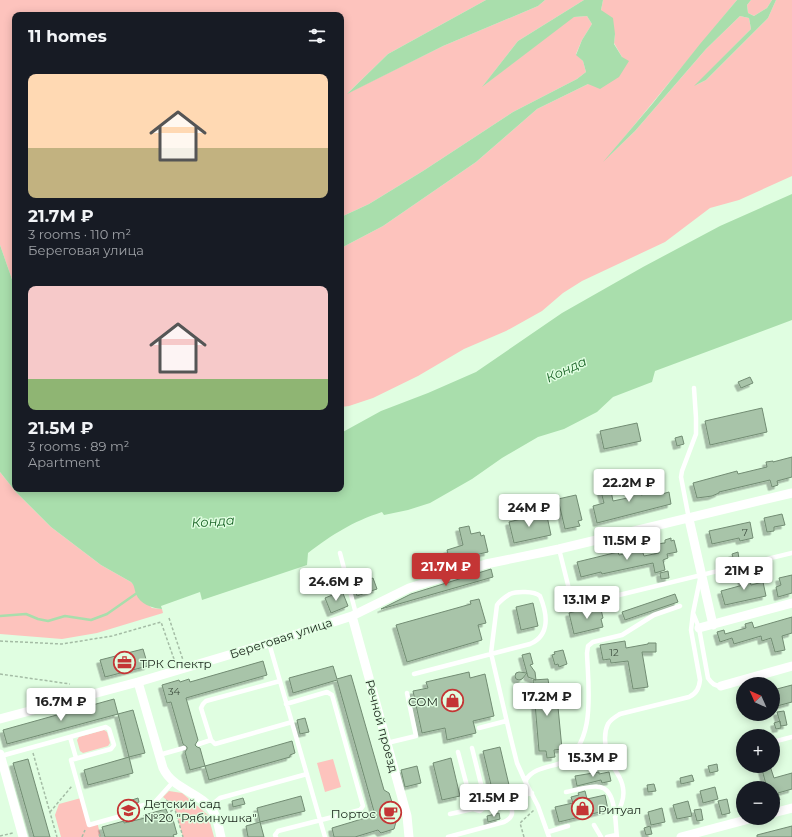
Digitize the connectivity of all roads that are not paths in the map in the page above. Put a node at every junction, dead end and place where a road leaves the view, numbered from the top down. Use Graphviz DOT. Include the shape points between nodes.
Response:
graph roads {
  1 [pos="694,388"];
  2 [pos="792,493"];
  3 [pos="689,518"];
  4 [pos="559,549"];
  5 [pos="340,553"];
  6 [pos="792,554"];
  7 [pos="701,576"];
  8 [pos="792,603"];
  9 [pos="680,606"];
  10 [pos="693,613"];
  11 [pos="354,615"];
  12 [pos="713,625"];
  13 [pos="699,628"];
  14 [pos="269,643"];
  15 [pos="491,653"];
  16 [pos="792,666"];
  17 [pos="414,674"];
  18 [pos="280,681"];
  19 [pos="138,682"];
  20 [pos="721,686"];
  21 [pos="406,693"];
  22 [pos="286,704"];
  23 [pos="0,719"];
  24 [pos="506,721"];
  25 [pos="292,722"];
  26 [pos="479,728"];
  27 [pos="70,737"];
  28 [pos="792,737"];
  29 [pos="211,740"];
  30 [pos="780,740"];
  31 [pos="387,743"];
  32 [pos="199,744"];
  33 [pos="184,748"];
  34 [pos="472,748"];
  35 [pos="458,752"];
  36 [pos="0,755"];
  37 [pos="159,755"];
  38 [pos="76,758"];
  39 [pos="307,774"];
  40 [pos="173,782"];
  41 [pos="526,783"];
  42 [pos="566,792"];
  43 [pos="532,793"];
  44 [pos="509,799"];
  45 [pos="486,804"];
  46 [pos="209,807"];
  47 [pos="792,808"];
  48 [pos="473,809"];
  49 [pos="780,811"];
  50 [pos="450,814"];
  51 [pos="615,817"];
  52 [pos="320,820"];
  53 [pos="736,822"];
  54 [pos="594,825"];
  55 [pos="568,826"];
  56 [pos="22,834"];
  57 [pos="549,834"];
  58 [pos="616,836"];
  59 [pos="221,837"];
  60 [pos="276,837"];
  61 [pos="325,837"];
  62 [pos="409,837"];
  63 [pos="448,837"];
  64 [pos="601,837"];
  65 [pos="607,837"];
  66 [pos="680,837"];
  1 -- 3 [label="lane" via="696,434 681,477"];
  2 -- 3 [label="street, Береговая улица"];
  3 -- 4 [label="street, Береговая улица"];
  3 -- 7 [label="street"];
  4 -- 7 [label="lane" via="572,601 578,605"];
  4 -- 11 [label="street, Береговая улица" via="501,560 423,583 398,592"];
  5 -- 11 [label="lane"];
  6 -- 7 [label="lane"];
  7 -- 10 [label="lane"];
  7 -- 12 [label="street"];
  8 -- 12 [label="street"];
  9 -- 41 [label="lane" via="654,615 627,633 593,642 588,646 588,704 584,738 570,757 533,772"];
  10 -- 13 [label="lane"];
  10 -- 51 [label="lane" via="691,630 700,680 700,686 694,695 620,714 608,724 606,743 610,761 622,781 623,789 622,803"];
  11 -- 14 [label="street, Береговая улица"];
  11 -- 31 [label="street, Речной проезд"];
  12 -- 13 [label="street"];
  13 -- 20 [label="lane" via="708,678 716,686"];
  14 -- 18 [label="lane"];
  14 -- 19 [label="street, Береговая улица"];
  15 -- 15 [label="lane" via="497,605 500,601 515,593 537,594 542,600 547,622 543,634 530,644"];
  15 -- 17 [label="lane"];
  15 -- 24 [label="lane"];
  16 -- 20 [label="street"];
  18 -- 22 [label="lane"];
  18 -- 29 [label="lane" via="206,701 201,708"];
  19 -- 23 [label="street, Береговая улица"];
  19 -- 37 [label="street"];
  21 -- 31 [label="lane" via="416,736"];
  22 -- 25 [label="lane"];
  22 -- 52 [label="lane" via="327,692 332,695 363,806 360,810"];
  24 -- 26 [label="lane"];
  24 -- 41 [label="lane" via="517,763"];
  25 -- 29 [label="lane" via="215,744"];
  25 -- 39 [label="lane"];
  27 -- 36 [label="lane"];
  27 -- 38 [label="lane"];
  27 -- 38 [label="lane" via="106,727 114,745 111,749"];
  28 -- 30 [label="lane"];
  29 -- 32 [label="lane"];
  31 -- 62 [label="street, Речной проезд" via="407,816"];
  33 -- 37 [label="lane"];
  34 -- 45 [label="lane"];
  35 -- 48 [label="lane"];
  36 -- 56 [label="street"];
  37 -- 40 [label="street" via="166,774"];
  38 -- 40 [label="lane" via="71,760 89,825 128,814 133,808 156,802"];
  39 -- 46 [label="lane" via="220,798"];
  39 -- 52 [label="lane"];
  40 -- 46 [label="street"];
  41 -- 43 [label="lane"];
  42 -- 51 [label="lane" via="595,786 606,789 610,792"];
  43 -- 44 [label="lane"];
  43 -- 57 [label="lane"];
  44 -- 45 [label="lane"];
  44 -- 63 [label="lane" via="512,816 509,819"];
  45 -- 48 [label="lane" via="480,810"];
  46 -- 59 [label="street" via="217,820"];
  47 -- 49 [label="street"];
  48 -- 50 [label="lane"];
  51 -- 58 [label="lane"];
  52 -- 60 [label="lane" via="278,831"];
  52 -- 61 [label="lane"];
  53 -- 66 [label="street"];
  54 -- 64 [label="lane"];
  55 -- 57 [label="lane"];
  58 -- 65 [label="lane"];
}
